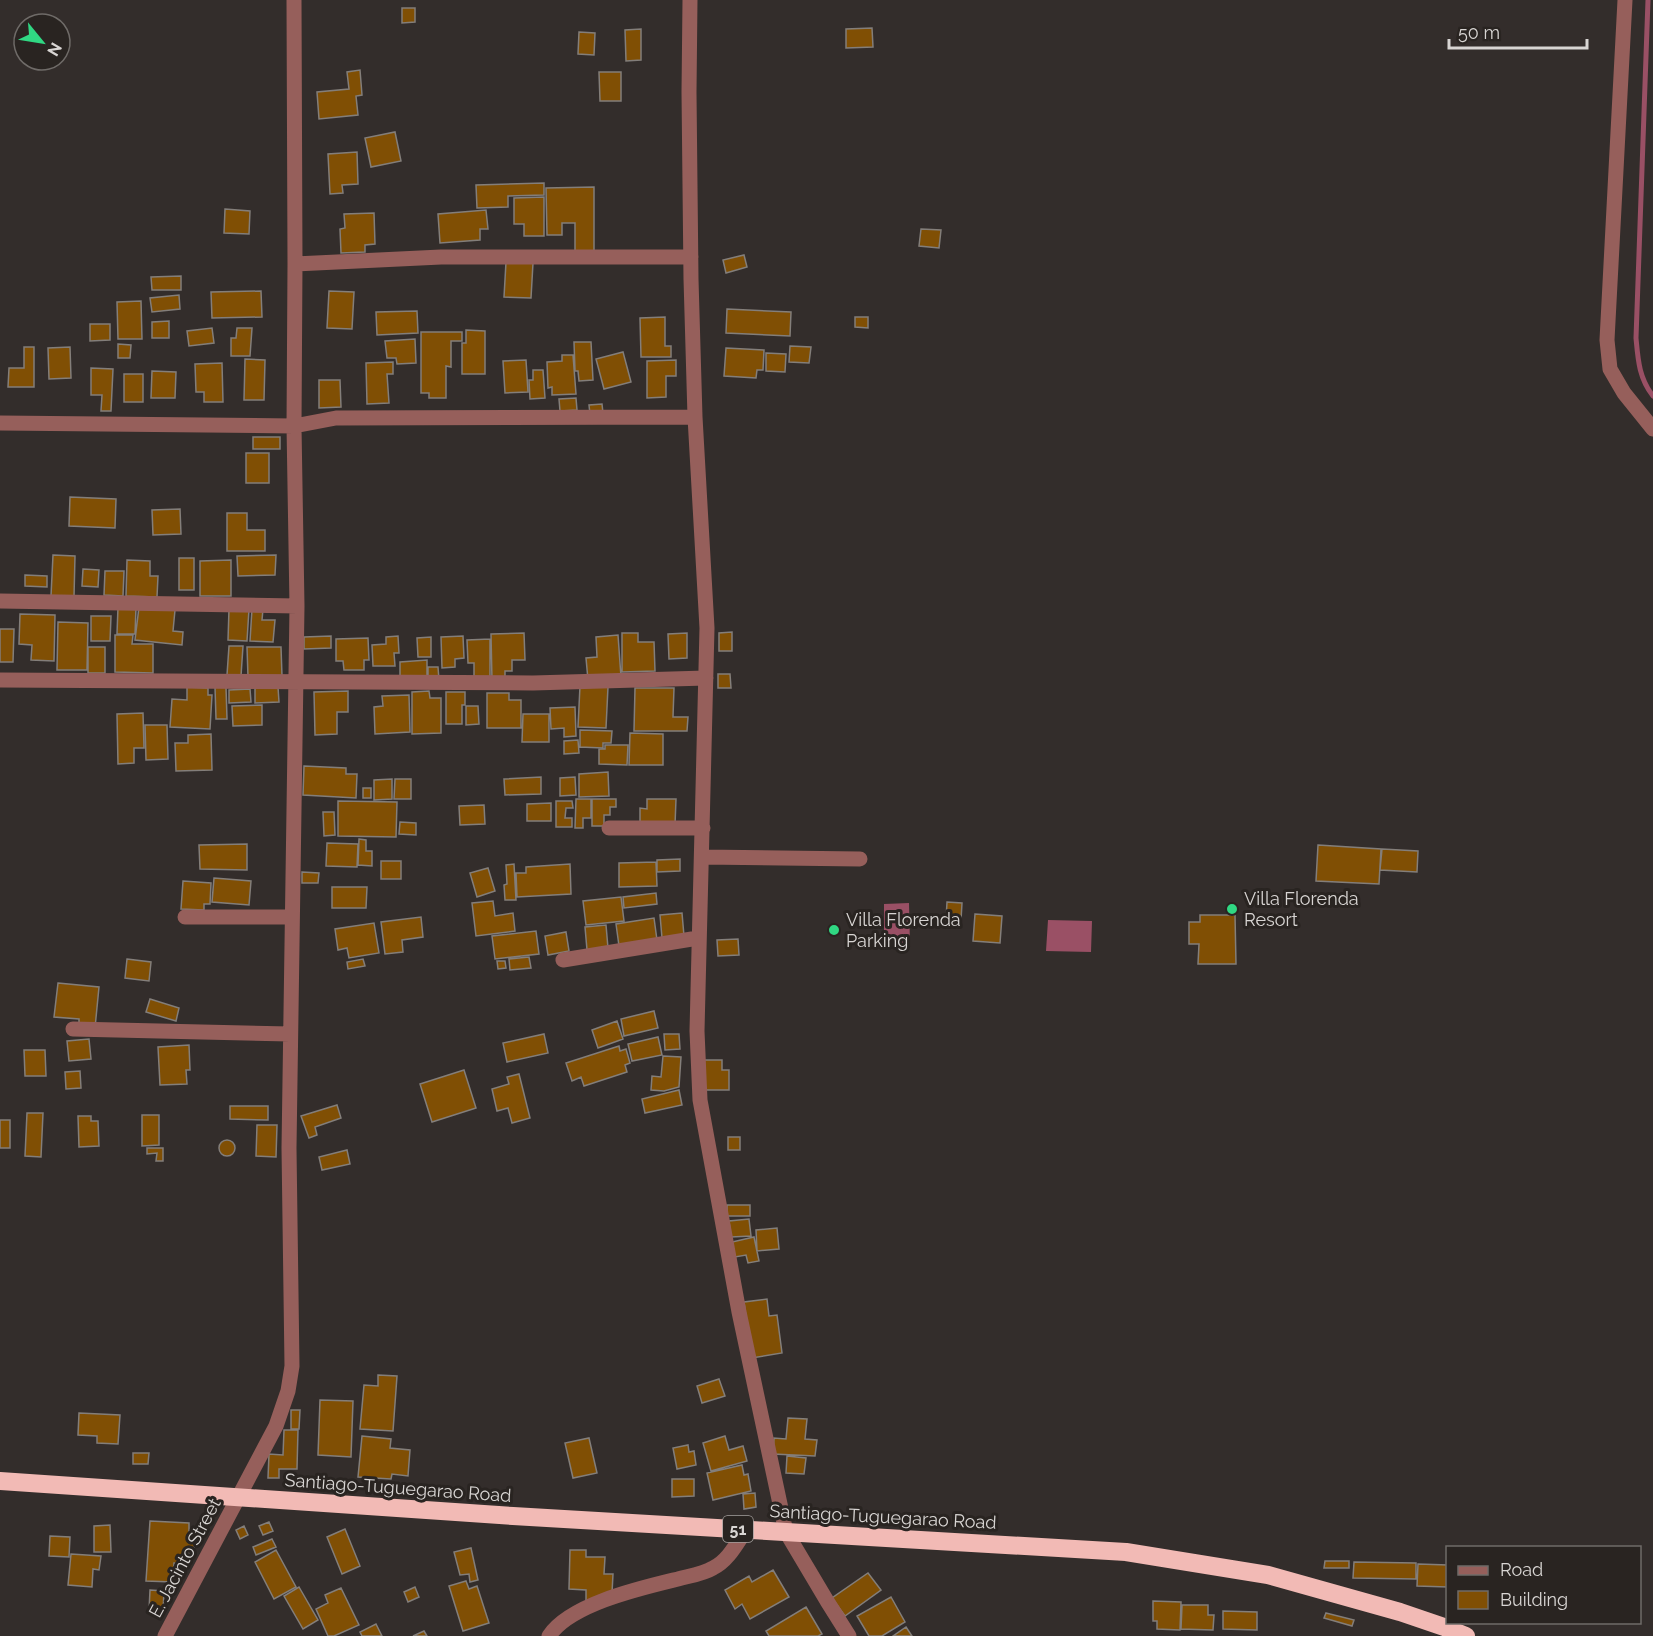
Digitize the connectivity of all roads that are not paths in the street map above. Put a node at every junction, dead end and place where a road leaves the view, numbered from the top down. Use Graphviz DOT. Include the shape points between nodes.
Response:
graph roads {
  1 [pos="294,0"];
  2 [pos="690,0"];
  3 [pos="1625,0"];
  4 [pos="691,257"];
  5 [pos="295,264"];
  6 [pos="695,417"];
  7 [pos="0,423"];
  8 [pos="294,426"];
  9 [pos="1653,429"];
  10 [pos="0,601"];
  11 [pos="297,606"];
  12 [pos="706,678"];
  13 [pos="0,680"];
  14 [pos="296,682"];
  15 [pos="609,828"];
  16 [pos="703,828"];
  17 [pos="702,856"];
  18 [pos="860,859"];
  19 [pos="185,917"];
  20 [pos="292,917"];
  21 [pos="698,938"];
  22 [pos="563,960"];
  23 [pos="73,1029"];
  24 [pos="291,1034"];
  25 [pos="0,1481"];
  26 [pos="239,1498"];
  27 [pos="746,1530"];
  28 [pos="786,1532"];
  29 [pos="165,1636"];
  30 [pos="549,1636"];
  31 [pos="849,1636"];
  32 [pos="1466,1636"];
  1 -- 5 [label="street, E. Jacinto Street"];
  2 -- 4 [label="street"];
  3 -- 9 [label="street" via="1608,340 1610,369"];
  4 -- 5 [label="street" via="441,257"];
  4 -- 6 [label="street"];
  5 -- 8 [label="street, E. Jacinto Street"];
  6 -- 8 [label="street" via="336,418"];
  6 -- 12 [label="street" via="707,628"];
  7 -- 8 [label="street"];
  8 -- 11 [label="street, E. Jacinto Street"];
  10 -- 11 [label="street"];
  11 -- 14 [label="street, E. Jacinto Street"];
  12 -- 14 [label="street" via="533,683"];
  12 -- 16 [label="street"];
  13 -- 14 [label="street"];
  14 -- 20 [label="street, E. Jacinto Street"];
  15 -- 16 [label="street"];
  16 -- 17 [label="street"];
  17 -- 18 [label="street"];
  17 -- 21 [label="street"];
  19 -- 20 [label="street"];
  20 -- 24 [label="street, E. Jacinto Street"];
  21 -- 22 [label="street"];
  21 -- 28 [label="street" via="700,1100 739,1312"];
  23 -- 24 [label="street"];
  24 -- 26 [label="street, E. Jacinto Street" via="292,1366 276,1426"];
  25 -- 26 [label="highway, Santiago-Tuguegarao Road / 51"];
  26 -- 27 [label="highway, Santiago-Tuguegarao Road / 51"];
  26 -- 29 [label="street, E. Jacinto Street"];
  27 -- 28 [label="highway, Santiago-Tuguegarao Road / 51"];
  27 -- 30 [label="street" via="726,1558 713,1568 594,1604 567,1618"];
  28 -- 31 [label="street"];
  28 -- 32 [label="highway, Santiago-Tuguegarao Road / 51" via="1126,1552 1268,1575 1400,1612"];
}
